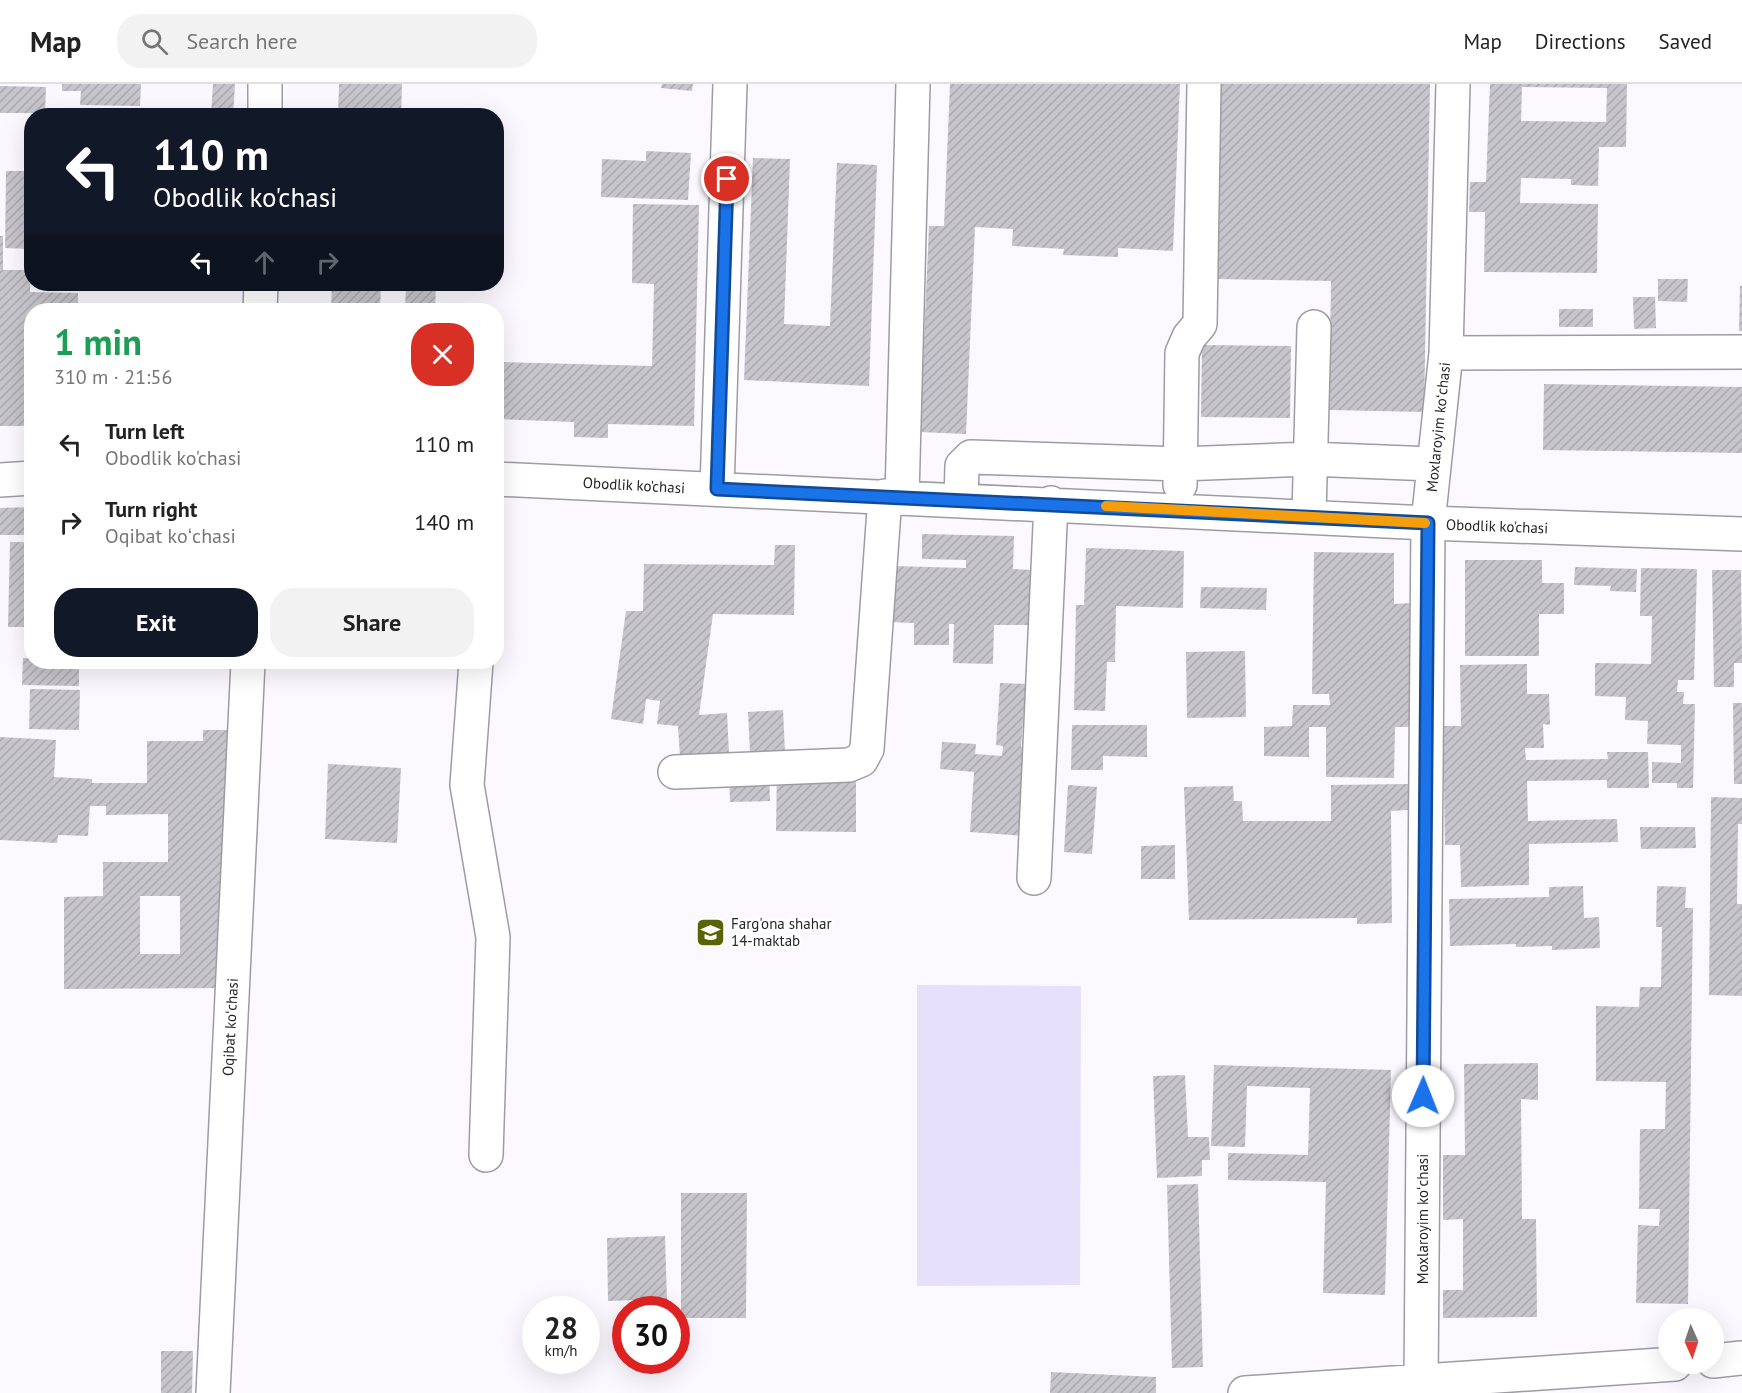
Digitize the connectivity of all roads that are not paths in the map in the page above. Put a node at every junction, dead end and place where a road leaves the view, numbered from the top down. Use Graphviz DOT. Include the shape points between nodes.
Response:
graph roads {
  1 [pos="265,84"];
  2 [pos="730,84"];
  3 [pos="913,84"];
  4 [pos="1204,84"];
  5 [pos="1453,84"];
  6 [pos="265,108"];
  7 [pos="1314,327"];
  8 [pos="1742,352"];
  9 [pos="1446,353"];
  10 [pos="1310,459"];
  11 [pos="1090,461"];
  12 [pos="1180,464"];
  13 [pos="1432,464"];
  14 [pos="24,478"];
  15 [pos="504,478"];
  16 [pos="0,480"];
  17 [pos="717,489"];
  18 [pos="893,497"];
  19 [pos="961,500"];
  20 [pos="1051,503"];
  21 [pos="1089,505"];
  22 [pos="1179,509"];
  23 [pos="1309,515"];
  24 [pos="1428,523"];
  25 [pos="1742,534"];
  26 [pos="248,669"];
  27 [pos="475,669"];
  28 [pos="675,772"];
  29 [pos="1034,878"];
  30 [pos="486,1155"];
  31 [pos="1742,1358"];
  32 [pos="1724,1360"];
  33 [pos="1658,1365"];
  34 [pos="1421,1383"];
  35 [pos="213,1393"];
  36 [pos="1245,1393"];
  1 -- 6 [label="street"];
  2 -- 17 [label="street"];
  3 -- 18 [label="street"];
  4 -- 12 [label="street" via="1200,324 1189,336 1182,353"];
  5 -- 9 [label="street, Moxlaroyim koʻchasi"];
  7 -- 10 [label="street"];
  8 -- 9 [label="street"];
  9 -- 13 [label="street, Moxlaroyim koʻchasi"];
  10 -- 12 [label="street"];
  10 -- 13 [label="street"];
  10 -- 23 [label="street"];
  11 -- 12 [label="street"];
  11 -- 19 [label="street" via="971,458 962,466"];
  11 -- 21 [label="street"];
  12 -- 22 [label="street"];
  13 -- 24 [label="street, Moxlaroyim koʻchasi"];
  14 -- 16 [label="street"];
  15 -- 17 [label="street, Obodlik ko'chasi"];
  17 -- 18 [label="street, Obodlik ko'chasi"];
  18 -- 19 [label="street, Obodlik ko'chasi"];
  18 -- 28 [label="street" via="867,749 861,760 849,765"];
  19 -- 20 [label="street, Obodlik ko'chasi"];
  20 -- 21 [label="street, Obodlik ko'chasi"];
  20 -- 29 [label="street"];
  21 -- 22 [label="street, Obodlik ko'chasi"];
  22 -- 23 [label="street, Obodlik ko'chasi"];
  23 -- 24 [label="street, Obodlik ko'chasi"];
  24 -- 25 [label="street, Obodlik ko'chasi"];
  24 -- 34 [label="street, Moxlaroyim koʻchasi"];
  26 -- 35 [label="street, Oqibat koʻchasi"];
  27 -- 30 [label="street" via="467,785 493,937"];
  31 -- 32 [label="street"];
  33 -- 34 [label="street"];
  34 -- 36 [label="street"];
}
